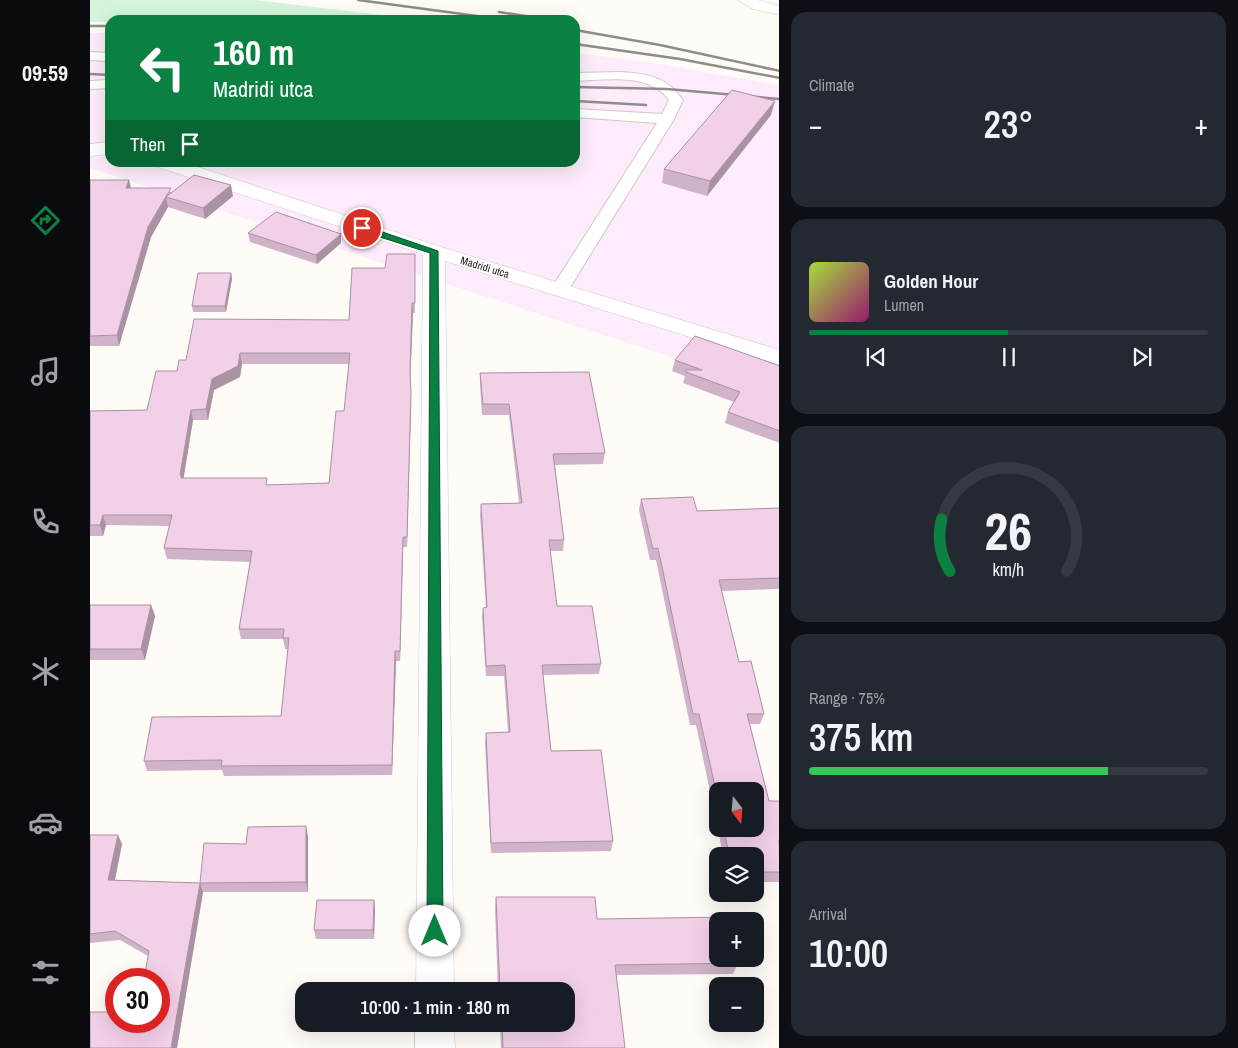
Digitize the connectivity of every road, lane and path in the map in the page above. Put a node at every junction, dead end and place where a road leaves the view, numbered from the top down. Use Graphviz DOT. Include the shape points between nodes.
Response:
graph roads {
  1 [pos="746,0"];
  2 [pos="779,11"];
  3 [pos="90,56"];
  4 [pos="105,57"];
  5 [pos="580,77"];
  6 [pos="105,84"];
  7 [pos="90,85"];
  8 [pos="580,113"];
  9 [pos="667,119"];
  10 [pos="105,148"];
  11 [pos="90,150"];
  12 [pos="177,167"];
  13 [pos="434,251"];
  14 [pos="560,289"];
  15 [pos="779,358"];
  16 [pos="435,982"];
  17 [pos="435,1032"];
  18 [pos="435,1048"];
  1 -- 2 [label="street"];
  3 -- 4 [label="lane"];
  5 -- 9 [label="lane" via="646,79 660,84 676,100"];
  6 -- 7 [label="lane"];
  8 -- 9 [label="lane"];
  9 -- 14 [label="lane"];
  10 -- 11 [label="street"];
  12 -- 13 [label="street, Madridi utca"];
  13 -- 14 [label="street, Madridi utca"];
  13 -- 16 [label="street"];
  14 -- 15 [label="street, Madridi utca"];
  17 -- 18 [label="street"];
}
